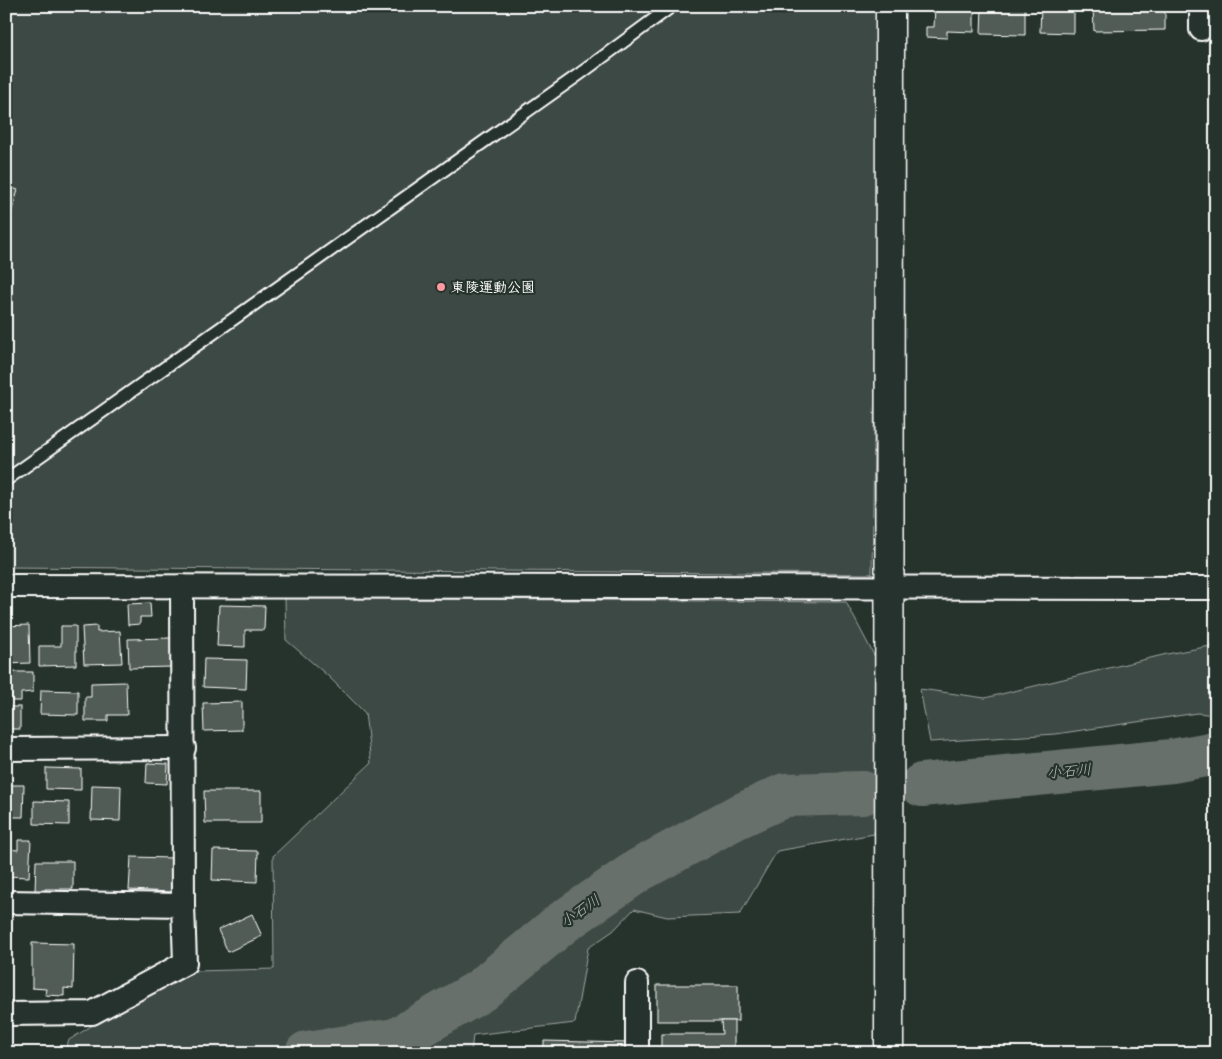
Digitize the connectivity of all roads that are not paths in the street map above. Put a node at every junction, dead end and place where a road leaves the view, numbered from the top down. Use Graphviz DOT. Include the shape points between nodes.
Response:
graph roads {
  1 [pos="672,6"];
  2 [pos="890,6"];
  3 [pos="1200,6"];
  4 [pos="1201,29"];
  5 [pos="6,480"];
  6 [pos="6,586"];
  7 [pos="182,586"];
  8 [pos="889,587"];
  9 [pos="1216,588"];
  10 [pos="6,748"];
  11 [pos="184,748"];
  12 [pos="6,902"];
  13 [pos="183,906"];
  14 [pos="637,983"];
  15 [pos="6,1014"];
  16 [pos="637,1053"];
  17 [pos="889,1053"];
  1 -- 5 [label="lane"];
  2 -- 8 [label="street"];
  3 -- 4 [label="street"];
  6 -- 7 [label="street"];
  7 -- 8 [label="street"];
  7 -- 11 [label="street"];
  8 -- 9 [label="street"];
  8 -- 17 [label="street"];
  10 -- 11 [label="street"];
  11 -- 13 [label="street"];
  12 -- 13 [label="street"];
  13 -- 15 [label="street" via="185,962 92,1013"];
  14 -- 16 [label="street"];
}
